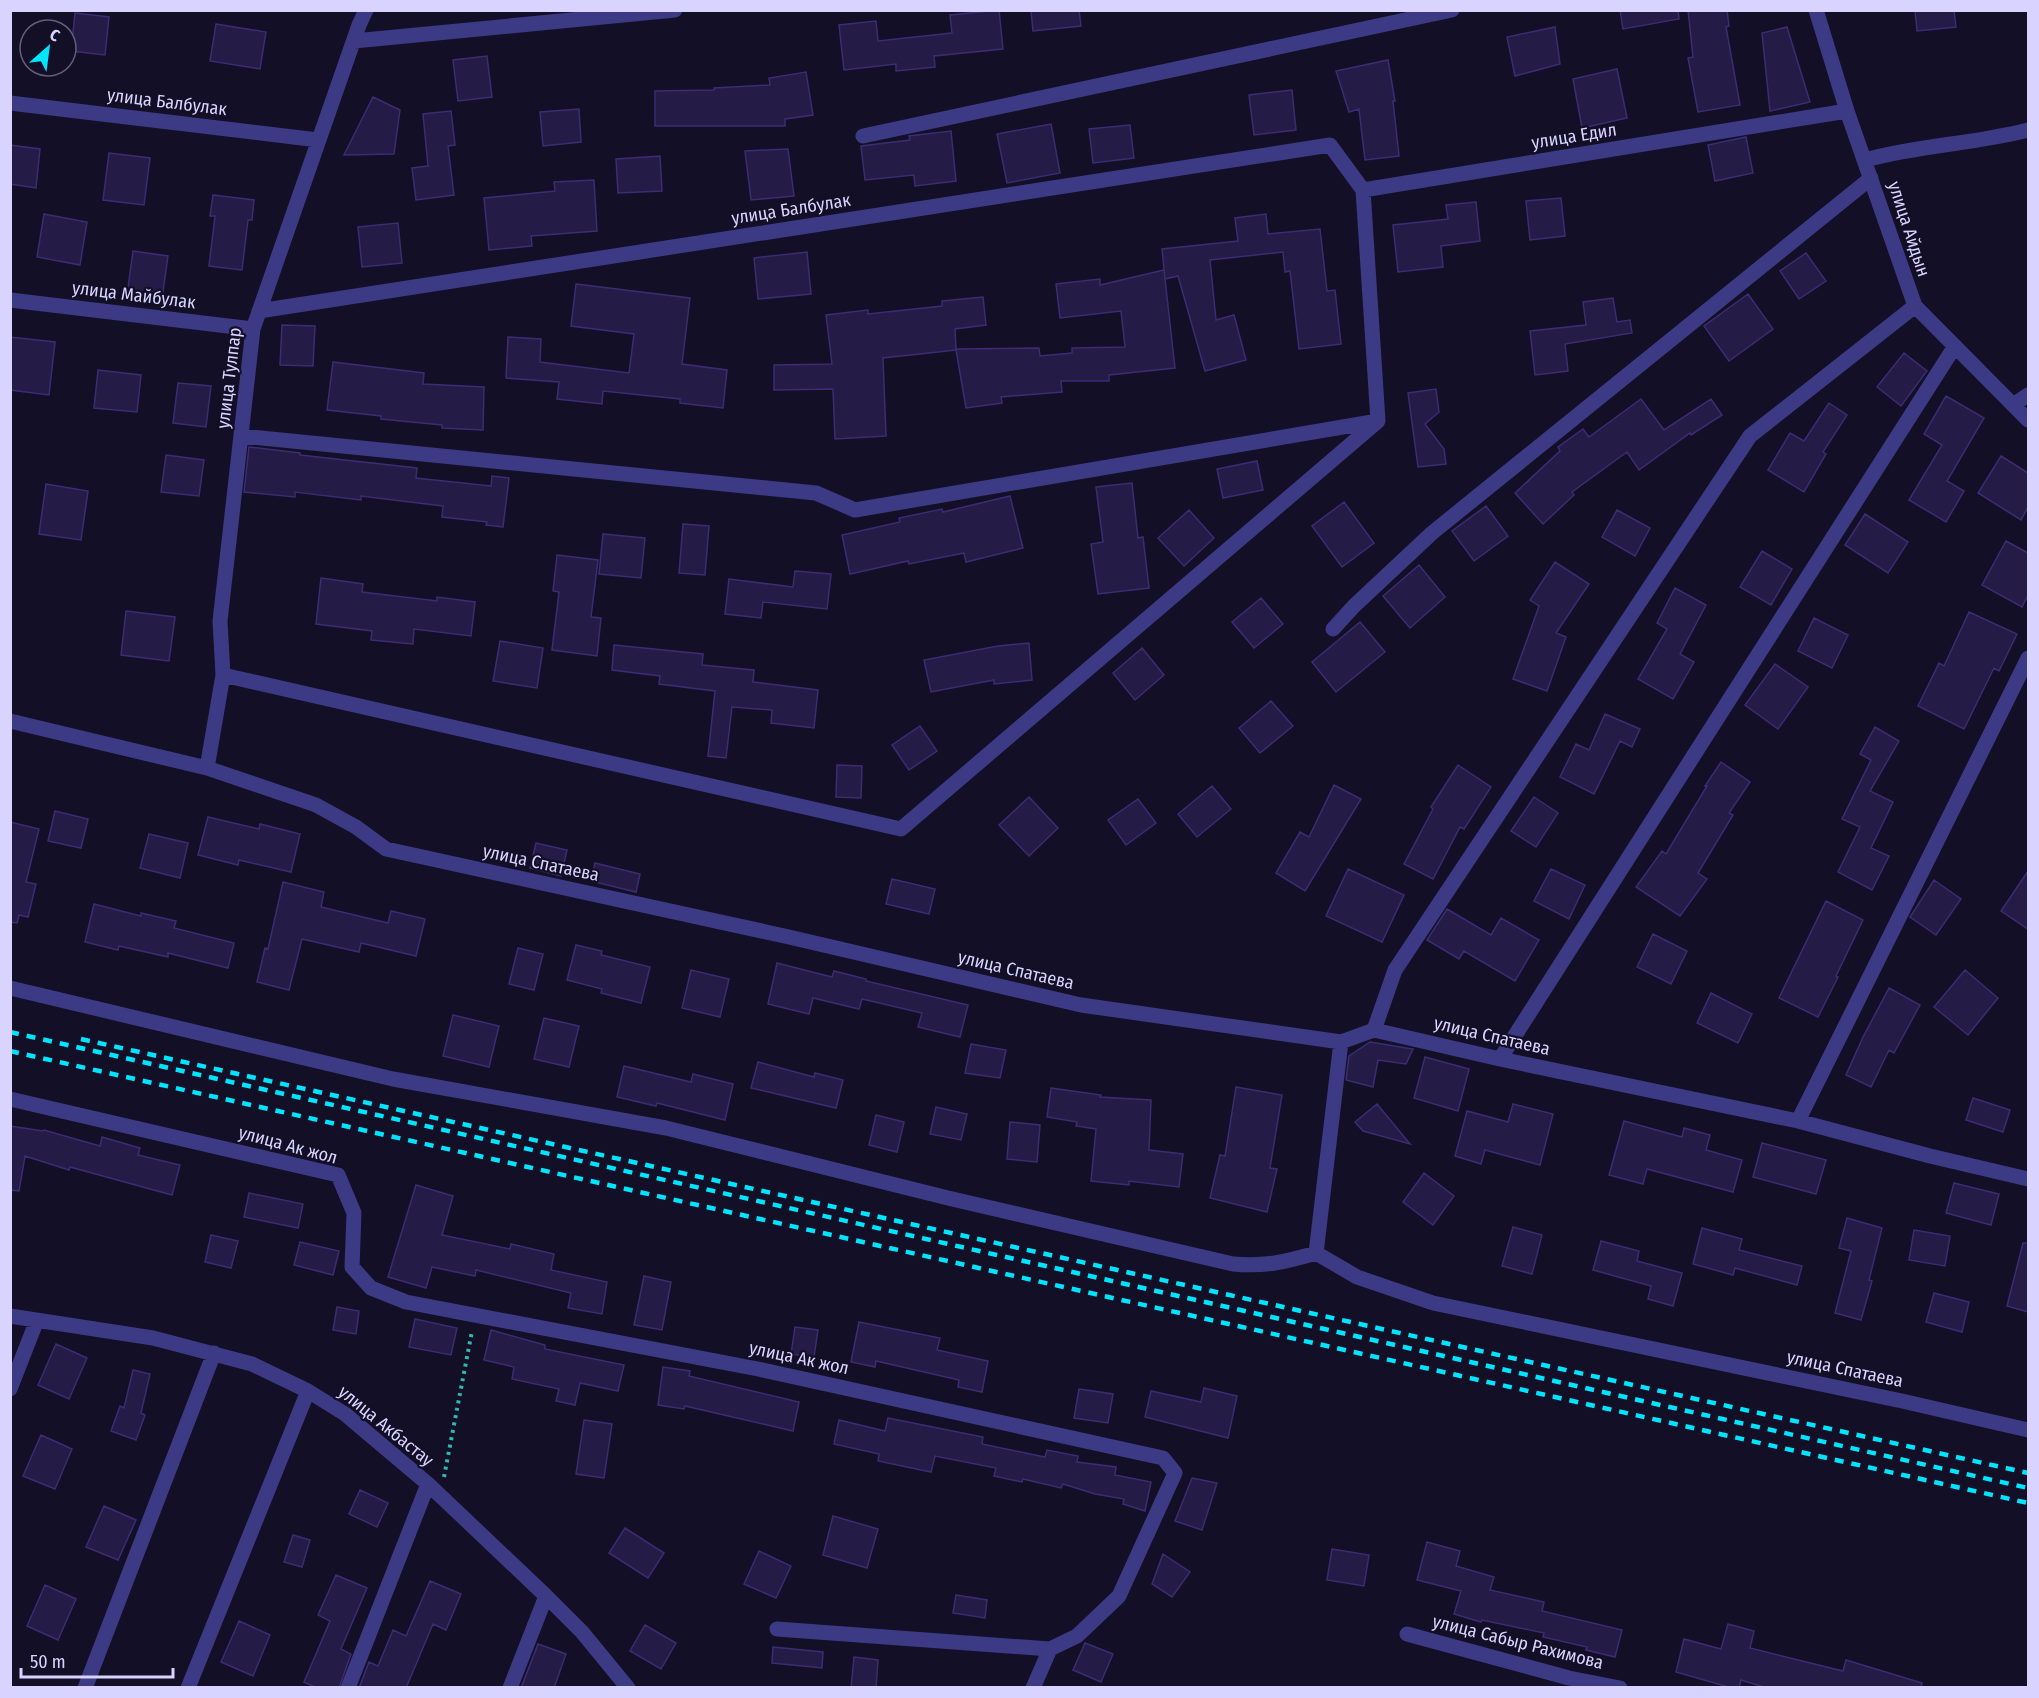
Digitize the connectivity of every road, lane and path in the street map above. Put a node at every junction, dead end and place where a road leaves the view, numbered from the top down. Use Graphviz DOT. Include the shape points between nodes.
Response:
graph roads {
  1 [pos="366,10"];
  2 [pos="675,10"];
  3 [pos="1452,10"];
  4 [pos="1816,10"];
  5 [pos="354,40"];
  6 [pos="10,103"];
  7 [pos="1847,111"];
  8 [pos="2028,130"];
  9 [pos="863,136"];
  10 [pos="318,140"];
  11 [pos="1865,160"];
  12 [pos="1871,178"];
  13 [pos="1364,190"];
  14 [pos="10,300"];
  15 [pos="1915,306"];
  16 [pos="259,311"];
  17 [pos="253,329"];
  18 [pos="1955,346"];
  19 [pos="2028,395"];
  20 [pos="2013,405"];
  21 [pos="2028,420"];
  22 [pos="1378,421"];
  23 [pos="241,436"];
  24 [pos="1333,629"];
  25 [pos="2028,658"];
  26 [pos="224,675"];
  27 [pos="10,722"];
  28 [pos="207,768"];
  29 [pos="10,988"];
  30 [pos="1374,1030"];
  31 [pos="1341,1042"];
  32 [pos="1500,1059"];
  33 [pos="10,1099"];
  34 [pos="1798,1121"];
  35 [pos="2028,1179"];
  36 [pos="1316,1253"];
  37 [pos="474,1315"];
  38 [pos="10,1316"];
  39 [pos="37,1320"];
  40 [pos="214,1353"];
  41 [pos="10,1389"];
  42 [pos="308,1390"];
  43 [pos="2028,1430"];
  44 [pos="428,1484"];
  45 [pos="440,1496"];
  46 [pos="546,1596"];
  47 [pos="777,1629"];
  48 [pos="1407,1634"];
  49 [pos="1050,1649"];
  50 [pos="85,1688"];
  51 [pos="188,1688"];
  52 [pos="348,1688"];
  53 [pos="510,1688"];
  54 [pos="628,1688"];
  55 [pos="1033,1688"];
  56 [pos="1620,1688"];
  1 -- 5 [label="street, улица Тулпар"];
  2 -- 5 [label="street"];
  3 -- 9 [label="street"];
  4 -- 7 [label="street, улица Айдын"];
  5 -- 10 [label="street, улица Тулпар"];
  6 -- 10 [label="street, улица Балбулак"];
  7 -- 11 [label="street, улица Айдын"];
  7 -- 13 [label="street, улица Едил"];
  8 -- 11 [label="street"];
  10 -- 16 [label="street, улица Тулпар"];
  11 -- 12 [label="street, улица Айдын"];
  12 -- 15 [label="street, улица Айдын"];
  12 -- 24 [label="street" via="1432,534"];
  13 -- 16 [label="street, улица Балбулак" via="1330,145"];
  13 -- 22 [label="street"];
  14 -- 17 [label="street, улица Майбулак"];
  15 -- 18 [label="street, улица Айдын"];
  15 -- 30 [label="street" via="1750,436 1395,970"];
  16 -- 17 [label="street, улица Тулпар"];
  17 -- 23 [label="street, улица Тулпар"];
  18 -- 20 [label="street, улица Айдын"];
  18 -- 32 [label="street"];
  19 -- 20 [label="street"];
  20 -- 21 [label="street, улица Айдын"];
  22 -- 23 [label="street" via="855,510 816,493"];
  22 -- 26 [label="street" via="901,830"];
  23 -- 26 [label="street, улица Тулпар" via="220,621"];
  25 -- 34 [label="street"];
  26 -- 28 [label="street, улица Тулпар"];
  27 -- 28 [label="street, улица Спатаева"];
  28 -- 31 [label="street, улица Спатаева" via="316,805 386,849 1081,1005"];
  29 -- 36 [label="street" via="393,1079 666,1128 1233,1264 1257,1266"];
  30 -- 31 [label="street, улица Спатаева"];
  30 -- 32 [label="street, улица Спатаева"];
  31 -- 36 [label="street"];
  32 -- 34 [label="street, улица Спатаева"];
  33 -- 37 [label="street, улица Ак жол" via="338,1175 354,1213 352,1267 371,1288 406,1302"];
  34 -- 35 [label="street, улица Спатаева"];
  36 -- 43 [label="street, улица Спатаева" via="1357,1277 1433,1303"];
  37 -- 45 [label="path"];
  37 -- 49 [label="street, улица Ак жол" via="758,1369 1163,1458 1175,1473 1119,1596 1077,1636"];
  38 -- 39 [label="street, улица Акбастау"];
  39 -- 40 [label="street, улица Акбастау" via="153,1338"];
  39 -- 41 [label="street"];
  40 -- 42 [label="street, улица Акбастау" via="252,1364"];
  40 -- 50 [label="street"];
  42 -- 44 [label="street, улица Акбастау" via="345,1414"];
  42 -- 51 [label="street"];
  44 -- 45 [label="street, улица Акбастау"];
  44 -- 52 [label="street"];
  45 -- 46 [label="street, улица Акбастау"];
  46 -- 53 [label="street"];
  46 -- 54 [label="street, улица Акбастау"];
  47 -- 49 [label="street, улица Ак жол"];
  48 -- 56 [label="street, улица Сабыр Рахимова"];
  49 -- 55 [label="street"];
}
